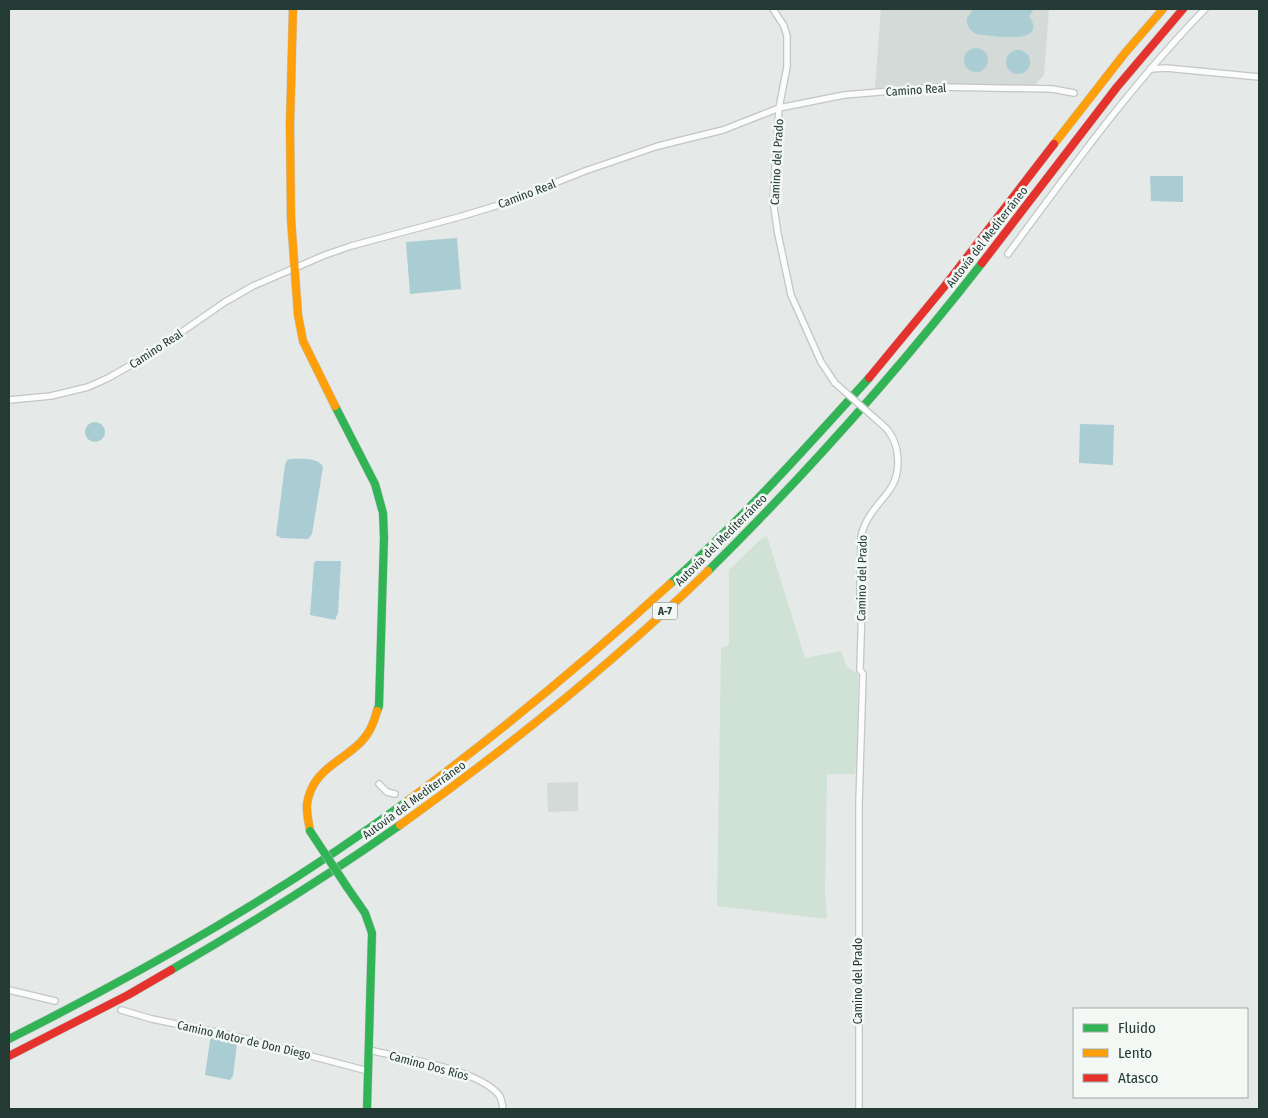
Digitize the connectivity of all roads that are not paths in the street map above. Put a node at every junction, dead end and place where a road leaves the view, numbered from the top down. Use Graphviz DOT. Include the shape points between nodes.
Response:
graph roads {
  1 [pos="293,9"];
  2 [pos="773,9"];
  3 [pos="1163,9"];
  4 [pos="1183,9"];
  5 [pos="1205,9"];
  6 [pos="1150,69"];
  7 [pos="1259,77"];
  8 [pos="1074,93"];
  9 [pos="779,108"];
  10 [pos="1008,254"];
  11 [pos="295,269"];
  12 [pos="9,400"];
  13 [pos="378,784"];
  14 [pos="395,794"];
  15 [pos="9,990"];
  16 [pos="55,1001"];
  17 [pos="120,1010"];
  18 [pos="9,1039"];
  19 [pos="369,1050"];
  20 [pos="9,1056"];
  21 [pos="368,1071"];
  22 [pos="367,1109"];
  23 [pos="503,1109"];
  24 [pos="858,1109"];
  1 -- 11 [label="main road" via="290,135"];
  2 -- 9 [label="street, Camino del Prado" via="787,36 787,67"];
  3 -- 18 [label="main road, Autovía del Mediterráneo / A-7" via="870,377 710,548 595,653 439,779 315,866 162,959"];
  4 -- 20 [label="main road, Autovía del Mediterráneo / A-7" via="1127,75 946,307 825,450 738,542 589,679 452,788 320,880 148,984"];
  5 -- 6 [label="street"];
  6 -- 7 [label="street"];
  6 -- 10 [label="street" via="1086,148"];
  8 -- 9 [label="street, Camino Real" via="1052,89 940,87 844,95"];
  9 -- 11 [label="street, Camino Real" via="723,130 613,161 459,218 351,246"];
  9 -- 24 [label="street, Camino del Prado, bridge" via="773,201 791,295 820,362 835,383 889,432 895,442 898,465 892,487 867,517 861,537 860,670 863,674 859,803"];
  11 -- 12 [label="street, Camino Real" via="253,286 225,302 147,356 108,378 88,387 51,396"];
  11 -- 19 [label="main road, bridge" via="303,341 375,484 383,513 378,719 363,742 316,779 306,802 310,830 365,912 372,933"];
  13 -- 14 [label="street"];
  15 -- 16 [label="street"];
  17 -- 21 [label="street, Camino Motor de Don Diego"];
  19 -- 21 [label="main road"];
  19 -- 23 [label="street, Camino Dos Ríos" via="466,1073 494,1090 500,1096"];
  21 -- 22 [label="main road"];
}
